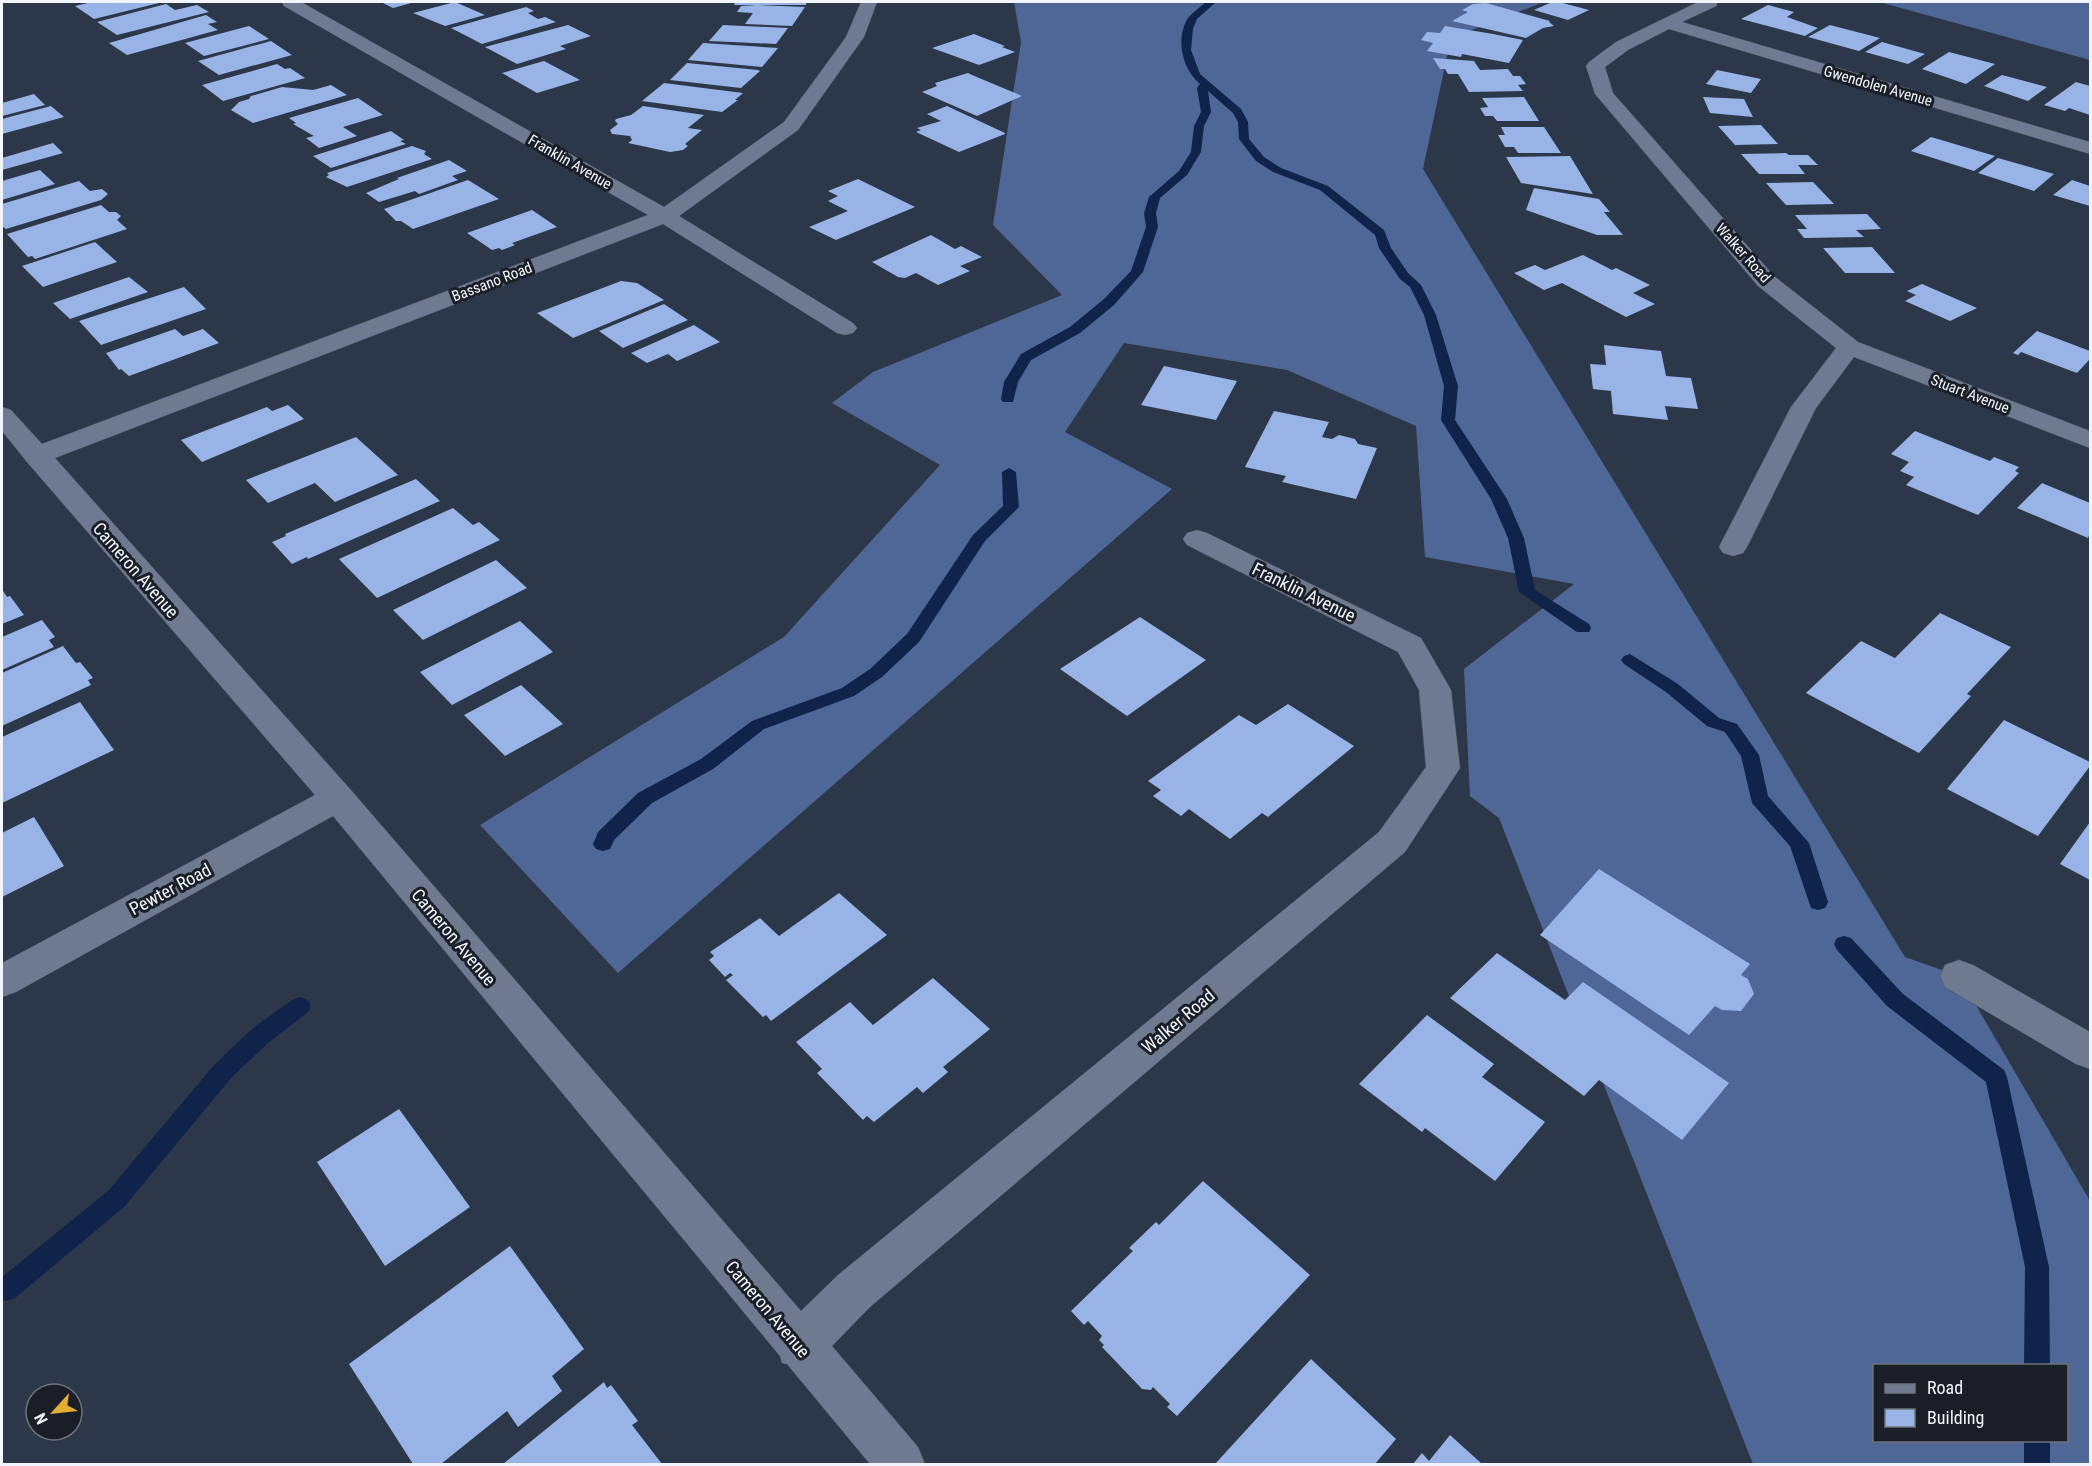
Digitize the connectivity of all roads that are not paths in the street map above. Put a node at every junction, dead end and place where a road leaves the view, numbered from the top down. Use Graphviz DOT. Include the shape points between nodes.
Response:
graph roads {
  1 [pos="290,2"];
  2 [pos="869,2"];
  3 [pos="1710,2"];
  4 [pos="1666,23"];
  5 [pos="2091,148"];
  6 [pos="665,216"];
  7 [pos="845,328"];
  8 [pos="1849,347"];
  9 [pos="2,415"];
  10 [pos="2091,440"];
  11 [pos="36,456"];
  12 [pos="1197,539"];
  13 [pos="1733,547"];
  14 [pos="1410,645"];
  15 [pos="338,798"];
  16 [pos="1959,976"];
  17 [pos="2,981"];
  18 [pos="2091,1052"];
  19 [pos="799,1346"];
  20 [pos="901,1464"];
  1 -- 6 [label="street, Franklin Avenue"];
  2 -- 6 [label="street, Bassano Road" via="855,37 791,126"];
  3 -- 4 [label="street, Walker Road"];
  4 -- 5 [label="street, Gwendolen Avenue"];
  4 -- 8 [label="street, Walker Road" via="1622,46 1595,66 1604,94 1766,281"];
  6 -- 7 [label="street, Franklin Avenue"];
  6 -- 11 [label="street, Bassano Road"];
  8 -- 10 [label="street, Stuart Avenue"];
  8 -- 13 [label="street" via="1804,407"];
  9 -- 11 [label="street, Cameron Avenue"];
  11 -- 15 [label="street, Cameron Avenue"];
  12 -- 14 [label="street, Franklin Avenue"];
  14 -- 19 [label="street, Walker Road" via="1435,690 1443,768 1392,842 855,1291"];
  15 -- 17 [label="street, Pewter Road"];
  15 -- 19 [label="street, Cameron Avenue"];
  16 -- 18 [label="street"];
  19 -- 20 [label="street, Cameron Avenue"];
}
